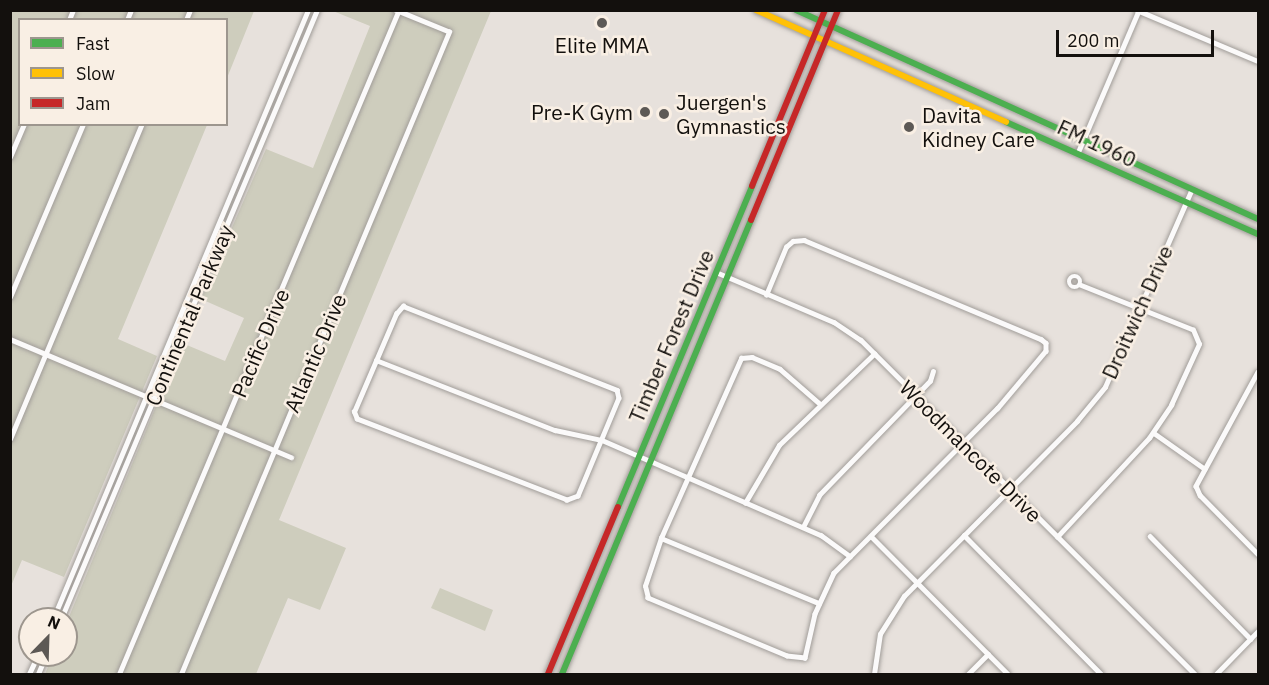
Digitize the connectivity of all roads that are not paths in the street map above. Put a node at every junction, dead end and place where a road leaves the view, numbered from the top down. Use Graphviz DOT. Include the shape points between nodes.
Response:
graph roads {
  1 [pos="308,10"];
  2 [pos="317,10"];
  3 [pos="756,10"];
  4 [pos="796,10"];
  5 [pos="825,10"];
  6 [pos="838,10"];
  7 [pos="397,11"];
  8 [pos="1138,11"];
  9 [pos="821,22"];
  10 [pos="831,27"];
  11 [pos="815,37"];
  12 [pos="825,42"];
  13 [pos="1258,61"];
  14 [pos="777,124"];
  15 [pos="23,126"];
  16 [pos="82,126"];
  17 [pos="141,126"];
  18 [pos="790,129"];
  19 [pos="1084,141"];
  20 [pos="1078,152"];
  21 [pos="10,157"];
  22 [pos="757,173"];
  23 [pos="769,178"];
  24 [pos="1192,189"];
  25 [pos="1186,202"];
  26 [pos="1258,219"];
  27 [pos="1258,234"];
  28 [pos="716,272"];
  29 [pos="728,278"];
  30 [pos="1080,285"];
  31 [pos="766,295"];
  32 [pos="10,297"];
  33 [pos="1140,308"];
  34 [pos="10,339"];
  35 [pos="47,354"];
  36 [pos="874,354"];
  37 [pos="376,360"];
  38 [pos="675,370"];
  39 [pos="933,371"];
  40 [pos="1258,372"];
  41 [pos="687,375"];
  42 [pos="147,396"];
  43 [pos="916,396"];
  44 [pos="154,398"];
  45 [pos="819,403"];
  46 [pos="224,429"];
  47 [pos="1154,433"];
  48 [pos="10,439"];
  49 [pos="602,440"];
  50 [pos="964,442"];
  51 [pos="275,450"];
  52 [pos="291,457"];
  53 [pos="638,458"];
  54 [pos="650,463"];
  55 [pos="1205,469"];
  56 [pos="686,479"];
  57 [pos="1010,489"];
  58 [pos="745,503"];
  59 [pos="803,527"];
  60 [pos="964,535"];
  61 [pos="871,536"];
  62 [pos="1150,536"];
  63 [pos="1057,537"];
  64 [pos="661,538"];
  65 [pos="1258,554"];
  66 [pos="850,556"];
  67 [pos="917,582"];
  68 [pos="819,603"];
  69 [pos="58,607"];
  70 [pos="66,607"];
  71 [pos="1258,631"];
  72 [pos="1251,639"];
  73 [pos="988,654"];
  74 [pos="119,675"];
  75 [pos="181,675"];
  76 [pos="548,675"];
  77 [pos="562,675"];
  78 [pos="874,675"];
  79 [pos="968,675"];
  80 [pos="1008,675"];
  81 [pos="1101,675"];
  82 [pos="1195,675"];
  83 [pos="1216,675"];
  1 -- 42 [label="street, Continental Parkway"];
  2 -- 44 [label="street, Continental Parkway"];
  3 -- 11 [label="main road, FM 1960 / FM 1960"];
  4 -- 9 [label="main road, FM 1960 / FM 1960"];
  5 -- 9 [label="main road, Timber Forest Drive"];
  6 -- 10 [label="main road, Timber Forest Drive"];
  7 -- 46 [label="street, Pacific Drive"];
  7 -- 51 [label="street, Atlantic Drive" via="449,32"];
  8 -- 13 [label="street"];
  8 -- 19 [label="street"];
  9 -- 10 [label="main road, FM 1960 / FM 1960"];
  9 -- 11 [label="main road, Timber Forest Drive"];
  10 -- 12 [label="main road, Timber Forest Drive"];
  10 -- 19 [label="main road, FM 1960 / FM 1960"];
  11 -- 12 [label="main road, FM 1960 / FM 1960"];
  11 -- 14 [label="main road, Timber Forest Drive"];
  12 -- 18 [label="main road, Timber Forest Drive"];
  12 -- 20 [label="main road, FM 1960 / FM 1960"];
  14 -- 18 [label="main road"];
  14 -- 22 [label="main road, Timber Forest Drive"];
  15 -- 21 [label="street"];
  16 -- 32 [label="street"];
  17 -- 35 [label="street"];
  18 -- 23 [label="main road, Timber Forest Drive"];
  19 -- 20 [label="street"];
  19 -- 24 [label="main road, FM 1960 / FM 1960"];
  20 -- 25 [label="main road, FM 1960 / FM 1960"];
  22 -- 23 [label="main road"];
  22 -- 28 [label="main road, Timber Forest Drive"];
  23 -- 29 [label="main road, Timber Forest Drive"];
  24 -- 25 [label="street, Droitwich Drive"];
  24 -- 26 [label="main road, FM 1960 / FM 1960"];
  25 -- 27 [label="main road, FM 1960 / FM 1960"];
  25 -- 33 [label="street, Droitwich Drive"];
  28 -- 29 [label="street, Woodmancote Drive"];
  28 -- 38 [label="main road, Timber Forest Drive"];
  29 -- 31 [label="street, Woodmancote Drive"];
  29 -- 41 [label="main road, Timber Forest Drive"];
  30 -- 33 [label="street"];
  31 -- 36 [label="street, Woodmancote Drive" via="845,327"];
  31 -- 50 [label="street" via="786,247 793,241 804,240 1041,339 1046,343 1046,351 1037,364"];
  33 -- 47 [label="street" via="1196,333 1197,348"];
  33 -- 57 [label="street, Droitwich Drive" via="1100,394"];
  34 -- 35 [label="street"];
  35 -- 42 [label="street"];
  35 -- 48 [label="street"];
  36 -- 43 [label="street, Woodmancote Drive"];
  36 -- 45 [label="street"];
  37 -- 49 [label="street" via="555,430"];
  37 -- 49 [label="street" via="403,306 612,386 618,394"];
  37 -- 49 [label="street" via="355,411 357,419 573,500"];
  38 -- 41 [label="main road"];
  38 -- 53 [label="main road, Timber Forest Drive"];
  39 -- 43 [label="street"];
  40 -- 55 [label="street"];
  41 -- 54 [label="main road, Timber Forest Drive"];
  42 -- 44 [label="street"];
  42 -- 69 [label="street, Continental Parkway"];
  43 -- 50 [label="street, Woodmancote Drive"];
  43 -- 59 [label="street" via="831,480"];
  44 -- 46 [label="street"];
  44 -- 70 [label="street, Continental Parkway"];
  45 -- 56 [label="street" via="788,374 752,357 741,358"];
  45 -- 58 [label="street" via="779,445"];
  46 -- 51 [label="street"];
  46 -- 74 [label="street, Pacific Drive"];
  47 -- 55 [label="street"];
  47 -- 63 [label="street" via="1124,470"];
  49 -- 53 [label="street"];
  50 -- 57 [label="street, Woodmancote Drive"];
  50 -- 61 [label="street"];
  51 -- 52 [label="street"];
  51 -- 75 [label="street, Atlantic Drive"];
  53 -- 54 [label="street"];
  53 -- 76 [label="main road, Timber Forest Drive"];
  54 -- 56 [label="street"];
  54 -- 77 [label="main road, Timber Forest Drive"];
  55 -- 65 [label="street" via="1197,491"];
  56 -- 58 [label="street"];
  56 -- 64 [label="street"];
  57 -- 60 [label="street, Droitwich Drive"];
  57 -- 63 [label="street, Woodmancote Drive"];
  58 -- 59 [label="street"];
  59 -- 66 [label="street" via="832,540"];
  60 -- 67 [label="street, Droitwich Drive"];
  60 -- 81 [label="street"];
  61 -- 66 [label="street"];
  61 -- 67 [label="street"];
  62 -- 72 [label="street"];
  63 -- 82 [label="street, Woodmancote Drive"];
  64 -- 68 [label="street"];
  64 -- 68 [label="street" via="645,595 651,602 796,659 809,653"];
  66 -- 68 [label="street" via="834,573"];
  67 -- 73 [label="street"];
  67 -- 78 [label="street, Droitwich Drive" via="882,628"];
  71 -- 72 [label="street"];
  72 -- 83 [label="street"];
  73 -- 79 [label="street"];
  73 -- 80 [label="street"];
}
